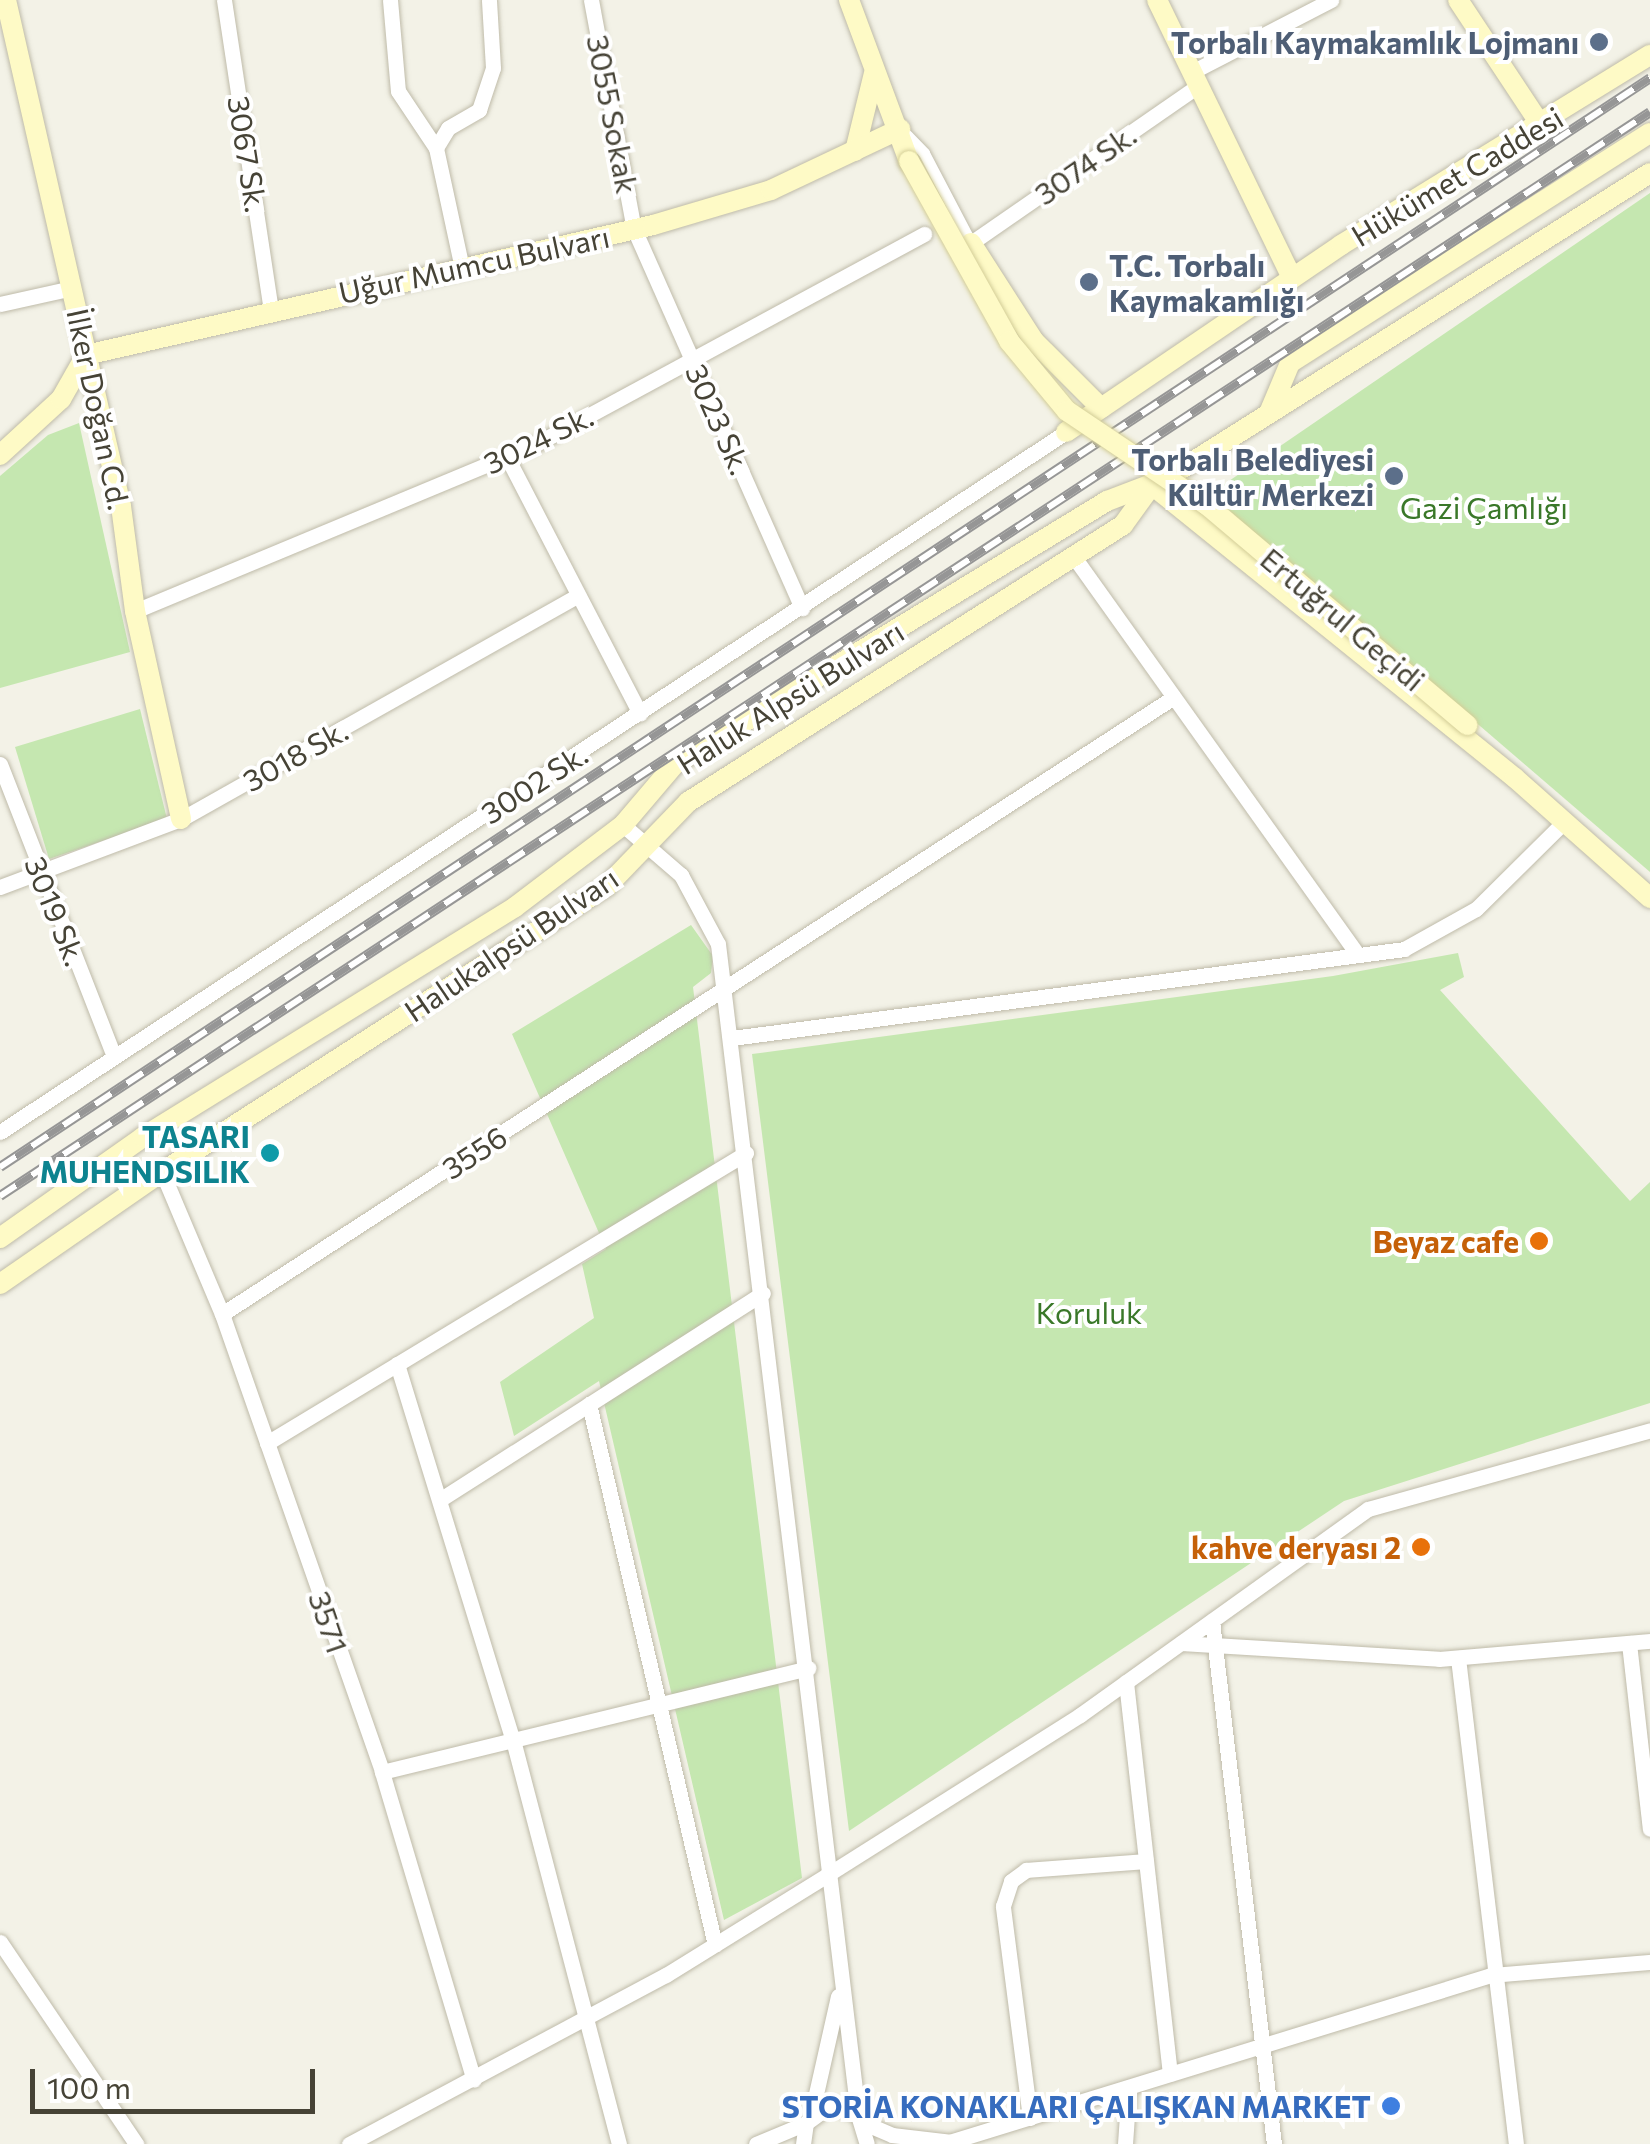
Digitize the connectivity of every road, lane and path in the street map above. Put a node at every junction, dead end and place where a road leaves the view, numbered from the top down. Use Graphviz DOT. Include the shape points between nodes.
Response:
graph roads {
  1 [pos="6,0"];
  2 [pos="224,0"];
  3 [pos="390,0"];
  4 [pos="489,0"];
  5 [pos="592,0"];
  6 [pos="849,0"];
  7 [pos="1157,0"];
  8 [pos="1330,0"];
  9 [pos="1458,0"];
  10 [pos="1650,55"];
  11 [pos="874,73"];
  12 [pos="1195,79"];
  13 [pos="1542,127"];
  14 [pos="900,129"];
  15 [pos="1650,134"];
  16 [pos="436,148"];
  17 [pos="855,152"];
  18 [pos="1650,172"];
  19 [pos="634,229"];
  20 [pos="924,234"];
  21 [pos="971,243"];
  22 [pos="461,264"];
  23 [pos="1292,278"];
  24 [pos="72,288"];
  25 [pos="0,304"];
  26 [pos="271,309"];
  27 [pos="86,354"];
  28 [pos="693,360"];
  29 [pos="1102,408"];
  30 [pos="1270,413"];
  31 [pos="1066,432"];
  32 [pos="0,455"];
  33 [pos="507,457"];
  34 [pos="1152,485"];
  35 [pos="1074,558"];
  36 [pos="578,596"];
  37 [pos="802,609"];
  38 [pos="135,611"];
  39 [pos="1174,697"];
  40 [pos="640,714"];
  41 [pos="0,764"];
  42 [pos="1516,778"];
  43 [pos="180,819"];
  44 [pos="1562,823"];
  45 [pos="624,825"];
  46 [pos="648,843"];
  47 [pos="41,874"];
  48 [pos="0,887"];
  49 [pos="1650,898"];
  50 [pos="1357,954"];
  51 [pos="726,989"];
  52 [pos="732,1038"];
  53 [pos="114,1057"];
  54 [pos="0,1132"];
  55 [pos="746,1153"];
  56 [pos="162,1172"];
  57 [pos="0,1238"];
  58 [pos="0,1284"];
  59 [pos="763,1292"];
  60 [pos="222,1314"];
  61 [pos="398,1364"];
  62 [pos="589,1404"];
  63 [pos="1650,1430"];
  64 [pos="267,1443"];
  65 [pos="441,1499"];
  66 [pos="1212,1621"];
  67 [pos="1650,1641"];
  68 [pos="1181,1642"];
  69 [pos="1629,1642"];
  70 [pos="1218,1645"];
  71 [pos="1458,1658"];
  72 [pos="809,1668"];
  73 [pos="1126,1682"];
  74 [pos="656,1705"];
  75 [pos="513,1740"];
  76 [pos="382,1772"];
  77 [pos="1650,1829"];
  78 [pos="1146,1861"];
  79 [pos="827,1875"];
  80 [pos="0,1942"];
  81 [pos="715,1945"];
  82 [pos="1650,1962"];
  83 [pos="1491,1975"];
  84 [pos="842,1982"];
  85 [pos="587,2018"];
  86 [pos="1264,2044"];
  87 [pos="1170,2074"];
  88 [pos="474,2080"];
  89 [pos="1129,2087"];
  90 [pos="1030,2118"];
  91 [pos="809,2119"];
  92 [pos="861,2119"];
  93 [pos="986,2138"];
  94 [pos="947,2143"];
  95 [pos="136,2144"];
  96 [pos="349,2144"];
  97 [pos="619,2144"];
  98 [pos="756,2144"];
  99 [pos="803,2144"];
  100 [pos="867,2144"];
  101 [pos="1125,2144"];
  102 [pos="1274,2144"];
  103 [pos="1516,2144"];
  1 -- 24 [label="main road, İlker Doğan Cd."];
  2 -- 26 [label="street, 3067 Sk."];
  3 -- 16 [label="street" via="398,91"];
  4 -- 16 [label="street" via="493,68 479,110 448,128"];
  5 -- 19 [label="street, 3055 Sokak"];
  6 -- 11 [label="main road, Ertuğrul Geçidi"];
  7 -- 12 [label="main road"];
  8 -- 12 [label="street, 3074 Sk."];
  9 -- 13 [label="main road"];
  10 -- 13 [label="main road, Hükümet Caddesi"];
  11 -- 14 [label="main road, Ertuğrul Geçidi"];
  11 -- 17 [label="main road"];
  12 -- 21 [label="street, 3074 Sk."];
  12 -- 23 [label="main road"];
  13 -- 23 [label="main road, Hükümet Caddesi"];
  14 -- 17 [label="main road, Uğur Mumcu Bulvarı"];
  14 -- 21 [label="street" via="924,153"];
  14 -- 42 [label="main road, Ertuğrul Geçidi, bridge" via="909,161 1009,341 1068,411 1207,505 1468,724"];
  15 -- 30 [label="main road" via="1290,363"];
  16 -- 22 [label="street"];
  17 -- 19 [label="main road, Uğur Mumcu Bulvarı" via="771,190"];
  18 -- 30 [label="main road"];
  19 -- 22 [label="main road, Uğur Mumcu Bulvarı"];
  19 -- 28 [label="street, 3023 Sk."];
  20 -- 28 [label="street, 3024 Sk."];
  21 -- 29 [label="main road" via="1045,355"];
  22 -- 26 [label="main road, Uğur Mumcu Bulvarı"];
  23 -- 29 [label="main road, Hükümet Caddesi"];
  24 -- 25 [label="street"];
  24 -- 27 [label="main road, İlker Doğan Cd."];
  26 -- 27 [label="main road, Uğur Mumcu Bulvarı"];
  27 -- 32 [label="main road" via="61,400"];
  27 -- 38 [label="main road, İlker Doğan Cd." via="122,506"];
  28 -- 33 [label="street, 3024 Sk."];
  28 -- 37 [label="street, 3023 Sk."];
  29 -- 31 [label="main road, Hükümet Caddesi"];
  30 -- 34 [label="main road"];
  31 -- 37 [label="street, 3002 Sk."];
  33 -- 36 [label="street"];
  33 -- 38 [label="street, 3024 Sk."];
  34 -- 35 [label="main road, Halukalpsü Bulvarı" via="1124,525"];
  34 -- 42 [label="main road"];
  34 -- 45 [label="main road, Haluk Alpsü Bulvarı" via="1108,501 675,764"];
  35 -- 39 [label="street"];
  35 -- 46 [label="main road, Halukalpsü Bulvarı" via="688,802"];
  36 -- 40 [label="street"];
  36 -- 43 [label="street, 3018 Sk."];
  37 -- 40 [label="street, 3002 Sk."];
  38 -- 43 [label="main road, İlker Doğan Cd."];
  39 -- 50 [label="street"];
  39 -- 51 [label="street, 3556"];
  40 -- 53 [label="street, 3002 Sk."];
  41 -- 47 [label="street, 3019 Sk."];
  42 -- 44 [label="main road"];
  43 -- 47 [label="street, 3018 Sk."];
  44 -- 49 [label="main road"];
  44 -- 50 [label="street" via="1476,910 1404,949"];
  45 -- 46 [label="street"];
  45 -- 57 [label="main road, Haluk Alpsü Bulvarı" via="516,907 143,1137"];
  46 -- 51 [label="street" via="681,875 718,944"];
  46 -- 56 [label="main road, Halukalpsü Bulvarı" via="607,886"];
  47 -- 48 [label="street, 3018 Sk."];
  47 -- 53 [label="street, 3019 Sk."];
  50 -- 52 [label="street"];
  51 -- 52 [label="street"];
  51 -- 60 [label="street, 3556"];
  52 -- 55 [label="street"];
  53 -- 54 [label="street, 3002 Sk."];
  55 -- 59 [label="street"];
  55 -- 61 [label="street"];
  56 -- 58 [label="main road, Halukalpsü Bulvarı"];
  56 -- 60 [label="street, 3571"];
  59 -- 62 [label="street"];
  59 -- 72 [label="street"];
  60 -- 64 [label="street, 3571"];
  61 -- 64 [label="street"];
  61 -- 65 [label="street"];
  62 -- 65 [label="street"];
  62 -- 74 [label="street"];
  63 -- 66 [label="street" via="1368,1510"];
  64 -- 76 [label="street, 3571"];
  65 -- 75 [label="street"];
  66 -- 68 [label="street"];
  66 -- 70 [label="street"];
  67 -- 69 [label="street"];
  68 -- 70 [label="street"];
  68 -- 73 [label="street"];
  69 -- 71 [label="street"];
  69 -- 77 [label="street"];
  70 -- 71 [label="street"];
  70 -- 86 [label="street"];
  71 -- 83 [label="street"];
  72 -- 74 [label="street"];
  72 -- 79 [label="street"];
  73 -- 78 [label="street"];
  73 -- 79 [label="street"];
  74 -- 75 [label="street"];
  74 -- 81 [label="street"];
  75 -- 76 [label="street"];
  75 -- 85 [label="street"];
  76 -- 88 [label="street, 3571"];
  78 -- 87 [label="street"];
  78 -- 90 [label="street" via="1026,1870 1011,1881 1003,1906"];
  79 -- 81 [label="street"];
  79 -- 84 [label="street"];
  80 -- 95 [label="street"];
  81 -- 85 [label="street"];
  82 -- 83 [label="street"];
  83 -- 86 [label="street"];
  83 -- 103 [label="street"];
  84 -- 91 [label="street"];
  84 -- 92 [label="street"];
  85 -- 88 [label="street"];
  85 -- 97 [label="street"];
  86 -- 87 [label="street"];
  86 -- 102 [label="street"];
  87 -- 89 [label="street"];
  88 -- 96 [label="street"];
  89 -- 90 [label="street"];
  89 -- 101 [label="street"];
  90 -- 93 [label="street"];
  91 -- 92 [label="street" via="831,2106"];
  91 -- 98 [label="street"];
  91 -- 99 [label="street"];
  92 -- 94 [label="street" via="892,2136"];
  92 -- 100 [label="street"];
  93 -- 94 [label="street"];
}
